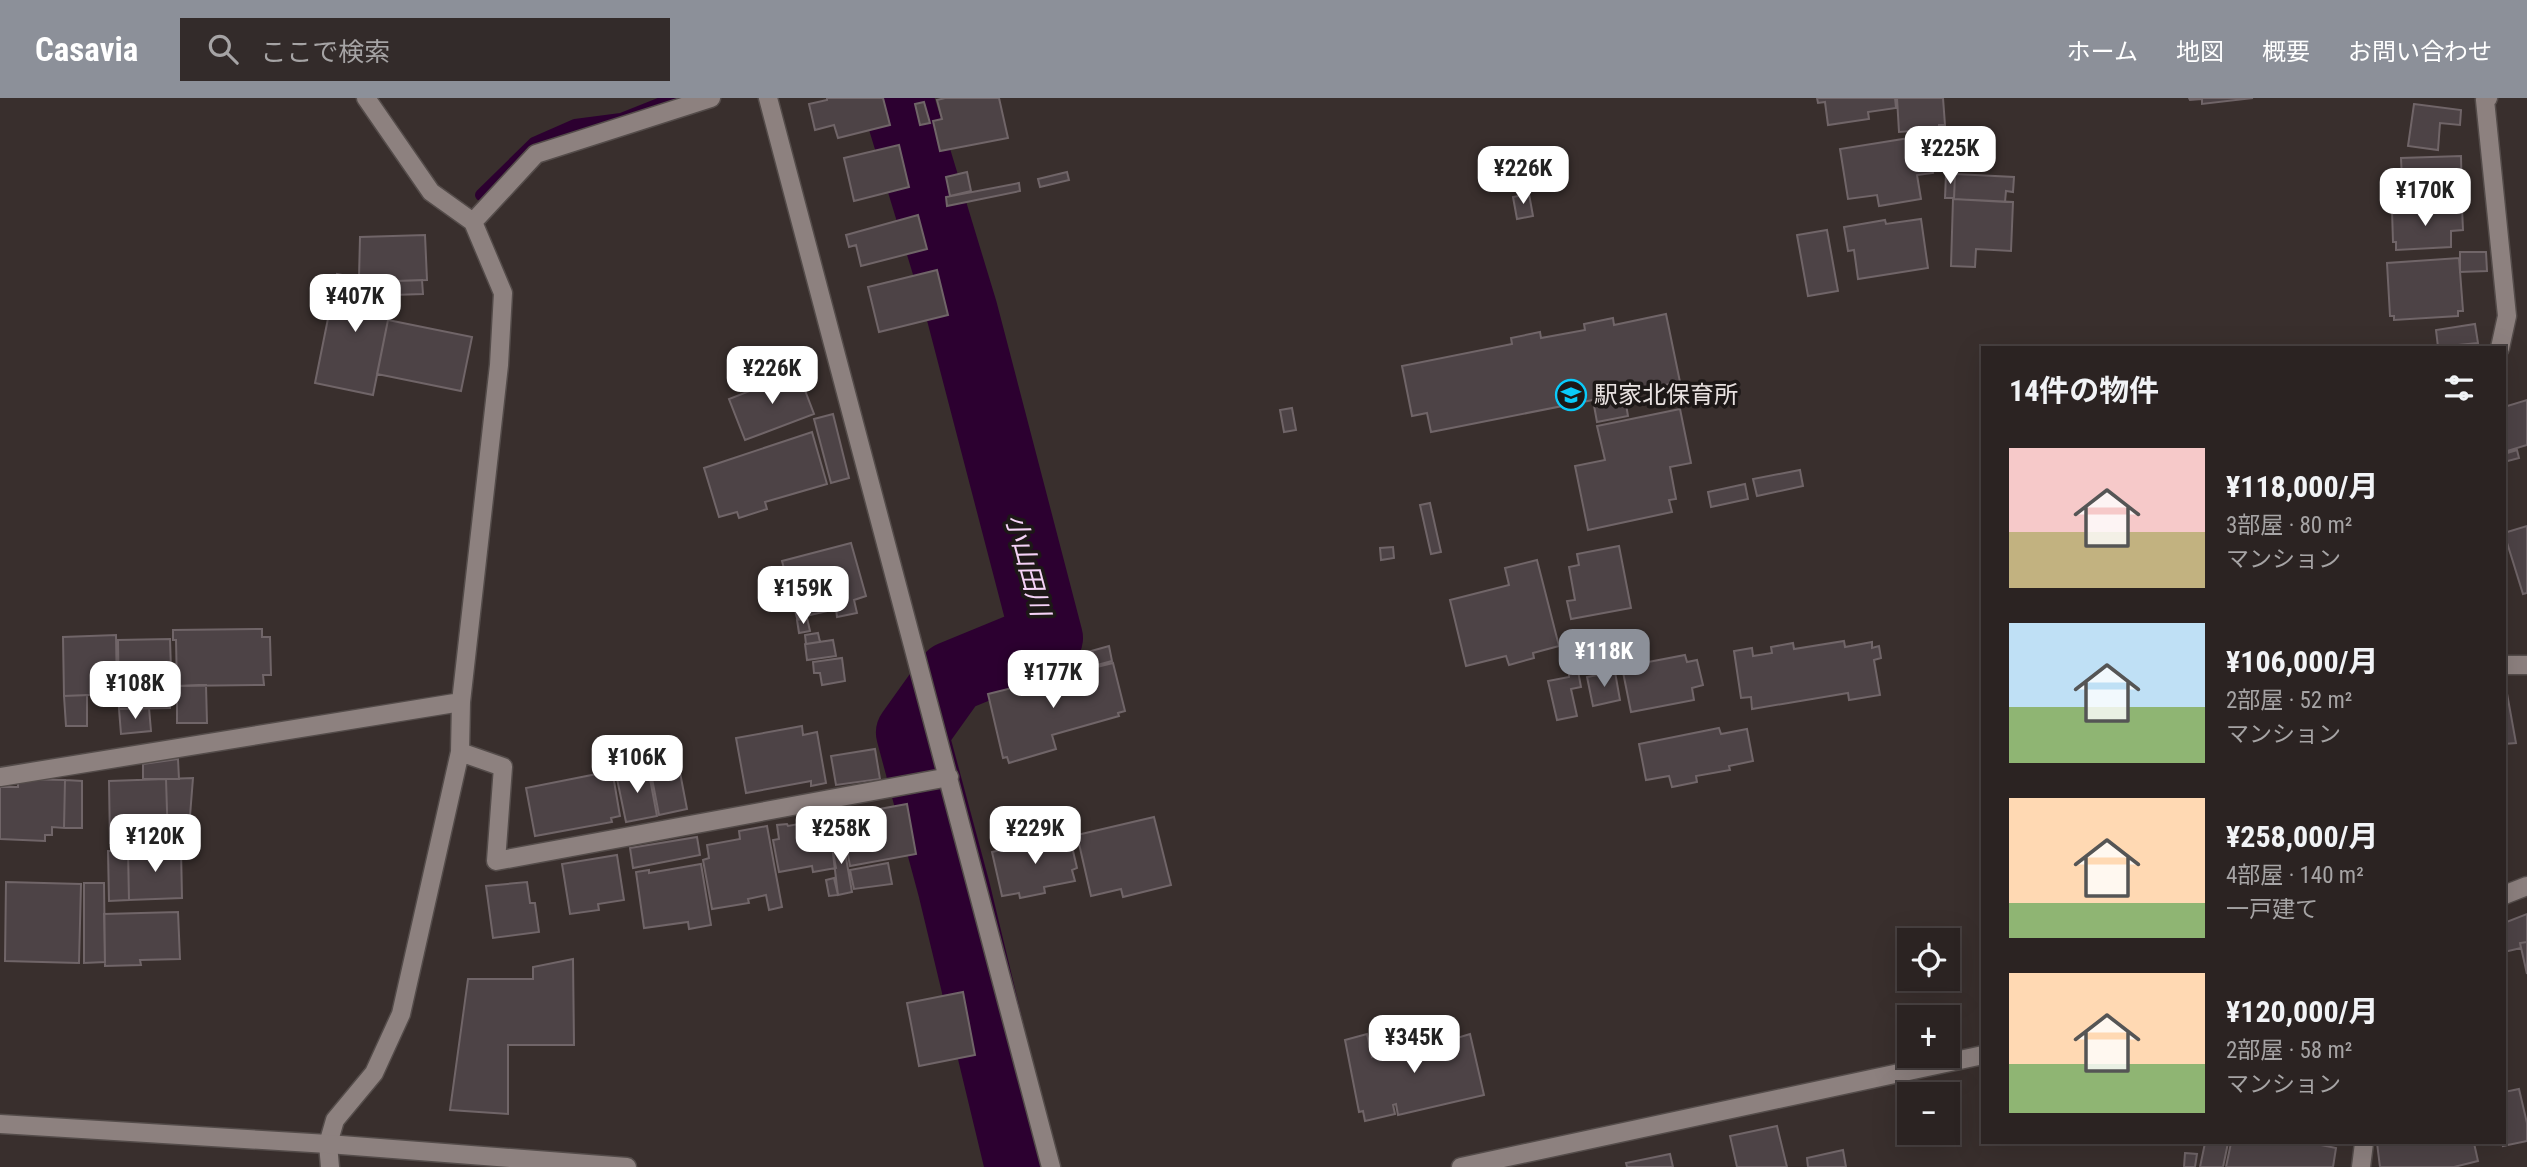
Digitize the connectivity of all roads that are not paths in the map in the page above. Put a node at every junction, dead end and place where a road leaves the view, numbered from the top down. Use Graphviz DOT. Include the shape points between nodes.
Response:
graph roads {
  1 [pos="366,98"];
  2 [pos="711,98"];
  3 [pos="768,98"];
  4 [pos="2488,98"];
  5 [pos="473,222"];
  6 [pos="2500,346"];
  7 [pos="2506,665"];
  8 [pos="2527,665"];
  9 [pos="461,702"];
  10 [pos="460,752"];
  11 [pos="0,777"];
  12 [pos="949,778"];
  13 [pos="2527,886"];
  14 [pos="2506,894"];
  15 [pos="1981,1055"];
  16 [pos="0,1124"];
  17 [pos="328,1144"];
  18 [pos="2364,1144"];
  19 [pos="607,1166"];
  20 [pos="330,1167"];
  21 [pos="628,1167"];
  22 [pos="1051,1167"];
  23 [pos="1461,1167"];
  24 [pos="2361,1167"];
  1 -- 5 [label="street" via="431,192"];
  2 -- 5 [label="street" via="536,154"];
  3 -- 12 [label="street"];
  4 -- 6 [label="street" via="2507,316"];
  5 -- 9 [label="street" via="503,293"];
  7 -- 8 [label="street"];
  9 -- 10 [label="street"];
  9 -- 11 [label="street"];
  10 -- 12 [label="street" via="503,767 496,861"];
  10 -- 17 [label="street" via="401,1014 374,1073 335,1120"];
  12 -- 22 [label="street"];
  13 -- 14 [label="street"];
  15 -- 23 [label="street"];
  16 -- 17 [label="street"];
  17 -- 19 [label="street"];
  17 -- 20 [label="street"];
  18 -- 24 [label="street"];
  19 -- 21 [label="street"];
}
